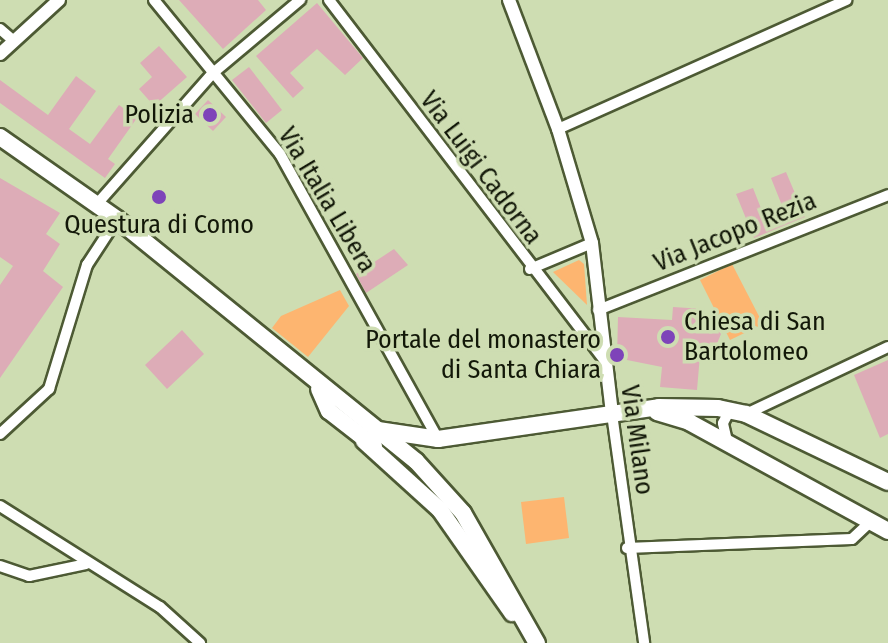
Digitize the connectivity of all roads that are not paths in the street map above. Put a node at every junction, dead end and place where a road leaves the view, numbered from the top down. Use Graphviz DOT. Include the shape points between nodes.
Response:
graph roads {
  1 [pos="59,0"];
  2 [pos="154,0"];
  3 [pos="300,0"];
  4 [pos="329,0"];
  5 [pos="509,0"];
  6 [pos="847,0"];
  7 [pos="0,29"];
  8 [pos="14,41"];
  9 [pos="0,54"];
  10 [pos="213,73"];
  11 [pos="558,129"];
  12 [pos="0,137"];
  13 [pos="888,195"];
  14 [pos="97,204"];
  15 [pos="117,219"];
  16 [pos="592,243"];
  17 [pos="530,269"];
  18 [pos="598,310"];
  19 [pos="888,347"];
  20 [pos="603,359"];
  21 [pos="643,410"];
  22 [pos="738,412"];
  23 [pos="612,414"];
  24 [pos="0,434"];
  25 [pos="370,435"];
  26 [pos="438,439"];
  27 [pos="730,447"];
  28 [pos="416,461"];
  29 [pos="888,482"];
  30 [pos="418,489"];
  31 [pos="0,506"];
  32 [pos="870,522"];
  33 [pos="888,531"];
  34 [pos="628,548"];
  35 [pos="86,564"];
  36 [pos="0,566"];
  37 [pos="200,643"];
  38 [pos="526,643"];
  39 [pos="537,643"];
  40 [pos="644,643"];
  1 -- 8 [label="street"];
  2 -- 10 [label="street, Via Italia Libera"];
  3 -- 10 [label="street"];
  4 -- 17 [label="street, Via Luigi Cadorna"];
  5 -- 11 [label="street, Via Milano"];
  6 -- 11 [label="street"];
  7 -- 8 [label="street"];
  8 -- 9 [label="street"];
  10 -- 14 [label="street"];
  10 -- 26 [label="street, Via Italia Libera" via="280,154"];
  11 -- 16 [label="street, Via Milano"];
  12 -- 14 [label="main road"];
  13 -- 18 [label="street, Via Jacopo Rezia"];
  14 -- 15 [label="main road"];
  15 -- 24 [label="street" via="87,265 49,389"];
  15 -- 25 [label="main road"];
  16 -- 17 [label="street"];
  16 -- 18 [label="street, Via Milano"];
  17 -- 20 [label="street, Via Luigi Cadorna"];
  18 -- 20 [label="street, Via Milano"];
  19 -- 22 [label="street"];
  20 -- 23 [label="street, Via Milano"];
  21 -- 22 [label="main road" via="685,405"];
  21 -- 23 [label="main road"];
  21 -- 27 [label="main road" via="689,422"];
  22 -- 27 [label="street" via="722,428"];
  22 -- 29 [label="main road"];
  23 -- 26 [label="main road"];
  23 -- 34 [label="street, Via Milano"];
  25 -- 26 [label="main road"];
  25 -- 28 [label="main road"];
  25 -- 30 [label="main road"];
  26 -- 28 [label="main road"];
  27 -- 32 [label="main road"];
  28 -- 30 [label="main road"];
  28 -- 39 [label="main road" via="463,513"];
  30 -- 38 [label="main road" via="451,524"];
  31 -- 35 [label="street"];
  32 -- 33 [label="main road"];
  32 -- 34 [label="street" via="852,539"];
  34 -- 40 [label="street, Via Milano"];
  35 -- 36 [label="street" via="29,576"];
  35 -- 37 [label="street" via="160,607"];
}
